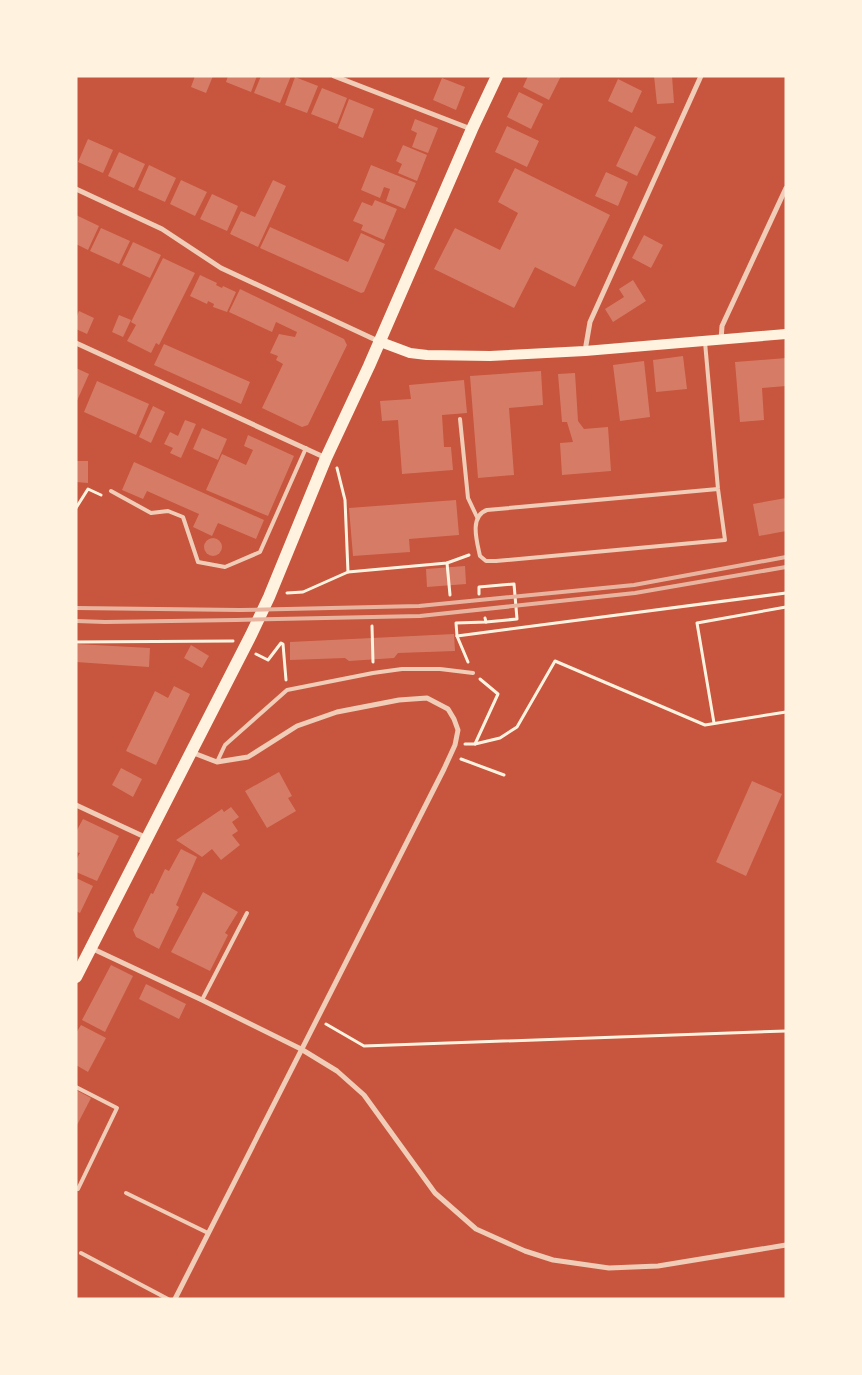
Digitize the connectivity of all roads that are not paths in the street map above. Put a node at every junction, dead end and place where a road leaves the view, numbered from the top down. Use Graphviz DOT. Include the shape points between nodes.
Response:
graph roads {
  1 [pos="334,76"];
  2 [pos="497,76"];
  3 [pos="701,76"];
  4 [pos="472,129"];
  5 [pos="786,188"];
  6 [pos="76,189"];
  7 [pos="786,334"];
  8 [pos="378,340"];
  9 [pos="720,340"];
  10 [pos="76,342"];
  11 [pos="705,342"];
  12 [pos="585,351"];
  13 [pos="460,419"];
  14 [pos="306,448"];
  15 [pos="326,458"];
  16 [pos="718,489"];
  17 [pos="111,491"];
  18 [pos="478,517"];
  19 [pos="473,673"];
  20 [pos="190,752"];
  21 [pos="217,762"];
  22 [pos="76,806"];
  23 [pos="147,838"];
  24 [pos="247,914"];
  25 [pos="91,948"];
  26 [pos="76,977"];
  27 [pos="202,1000"];
  28 [pos="301,1049"];
  29 [pos="76,1087"];
  30 [pos="78,1190"];
  31 [pos="126,1194"];
  32 [pos="208,1234"];
  33 [pos="786,1245"];
  34 [pos="82,1253"];
  35 [pos="168,1299"];
  36 [pos="175,1299"];
  1 -- 4 [label="street"];
  2 -- 4 [label="main road"];
  3 -- 12 [label="street" via="590,322"];
  4 -- 8 [label="main road"];
  5 -- 9 [label="street" via="722,326"];
  6 -- 8 [label="street" via="162,229 221,268"];
  7 -- 9 [label="main road"];
  8 -- 12 [label="main road" via="410,353 448,356"];
  8 -- 15 [label="main road"];
  9 -- 11 [label="main road"];
  10 -- 14 [label="street"];
  11 -- 12 [label="main road"];
  11 -- 16 [label="lane"];
  13 -- 18 [label="lane" via="468,498"];
  14 -- 15 [label="street"];
  14 -- 17 [label="lane" via="260,552 225,567 198,562 183,517 168,510 151,513"];
  15 -- 20 [label="main road" via="269,597"];
  16 -- 18 [label="lane" via="488,510"];
  16 -- 18 [label="lane" via="725,540 486,561 479,551"];
  19 -- 21 [label="lane" via="402,669 286,690 225,745"];
  20 -- 21 [label="street"];
  20 -- 23 [label="main road"];
  21 -- 28 [label="street" via="248,757 297,726 337,712 399,700 427,698 448,709 458,730 451,755"];
  22 -- 23 [label="street"];
  23 -- 25 [label="main road"];
  24 -- 27 [label="lane"];
  25 -- 26 [label="main road"];
  25 -- 27 [label="street"];
  27 -- 28 [label="street"];
  28 -- 32 [label="street"];
  28 -- 33 [label="street" via="364,1094 435,1193 476,1229 525,1251 553,1260 609,1268 658,1266"];
  29 -- 30 [label="lane" via="117,1108"];
  31 -- 32 [label="lane"];
  32 -- 36 [label="street"];
  34 -- 35 [label="lane"];
}
